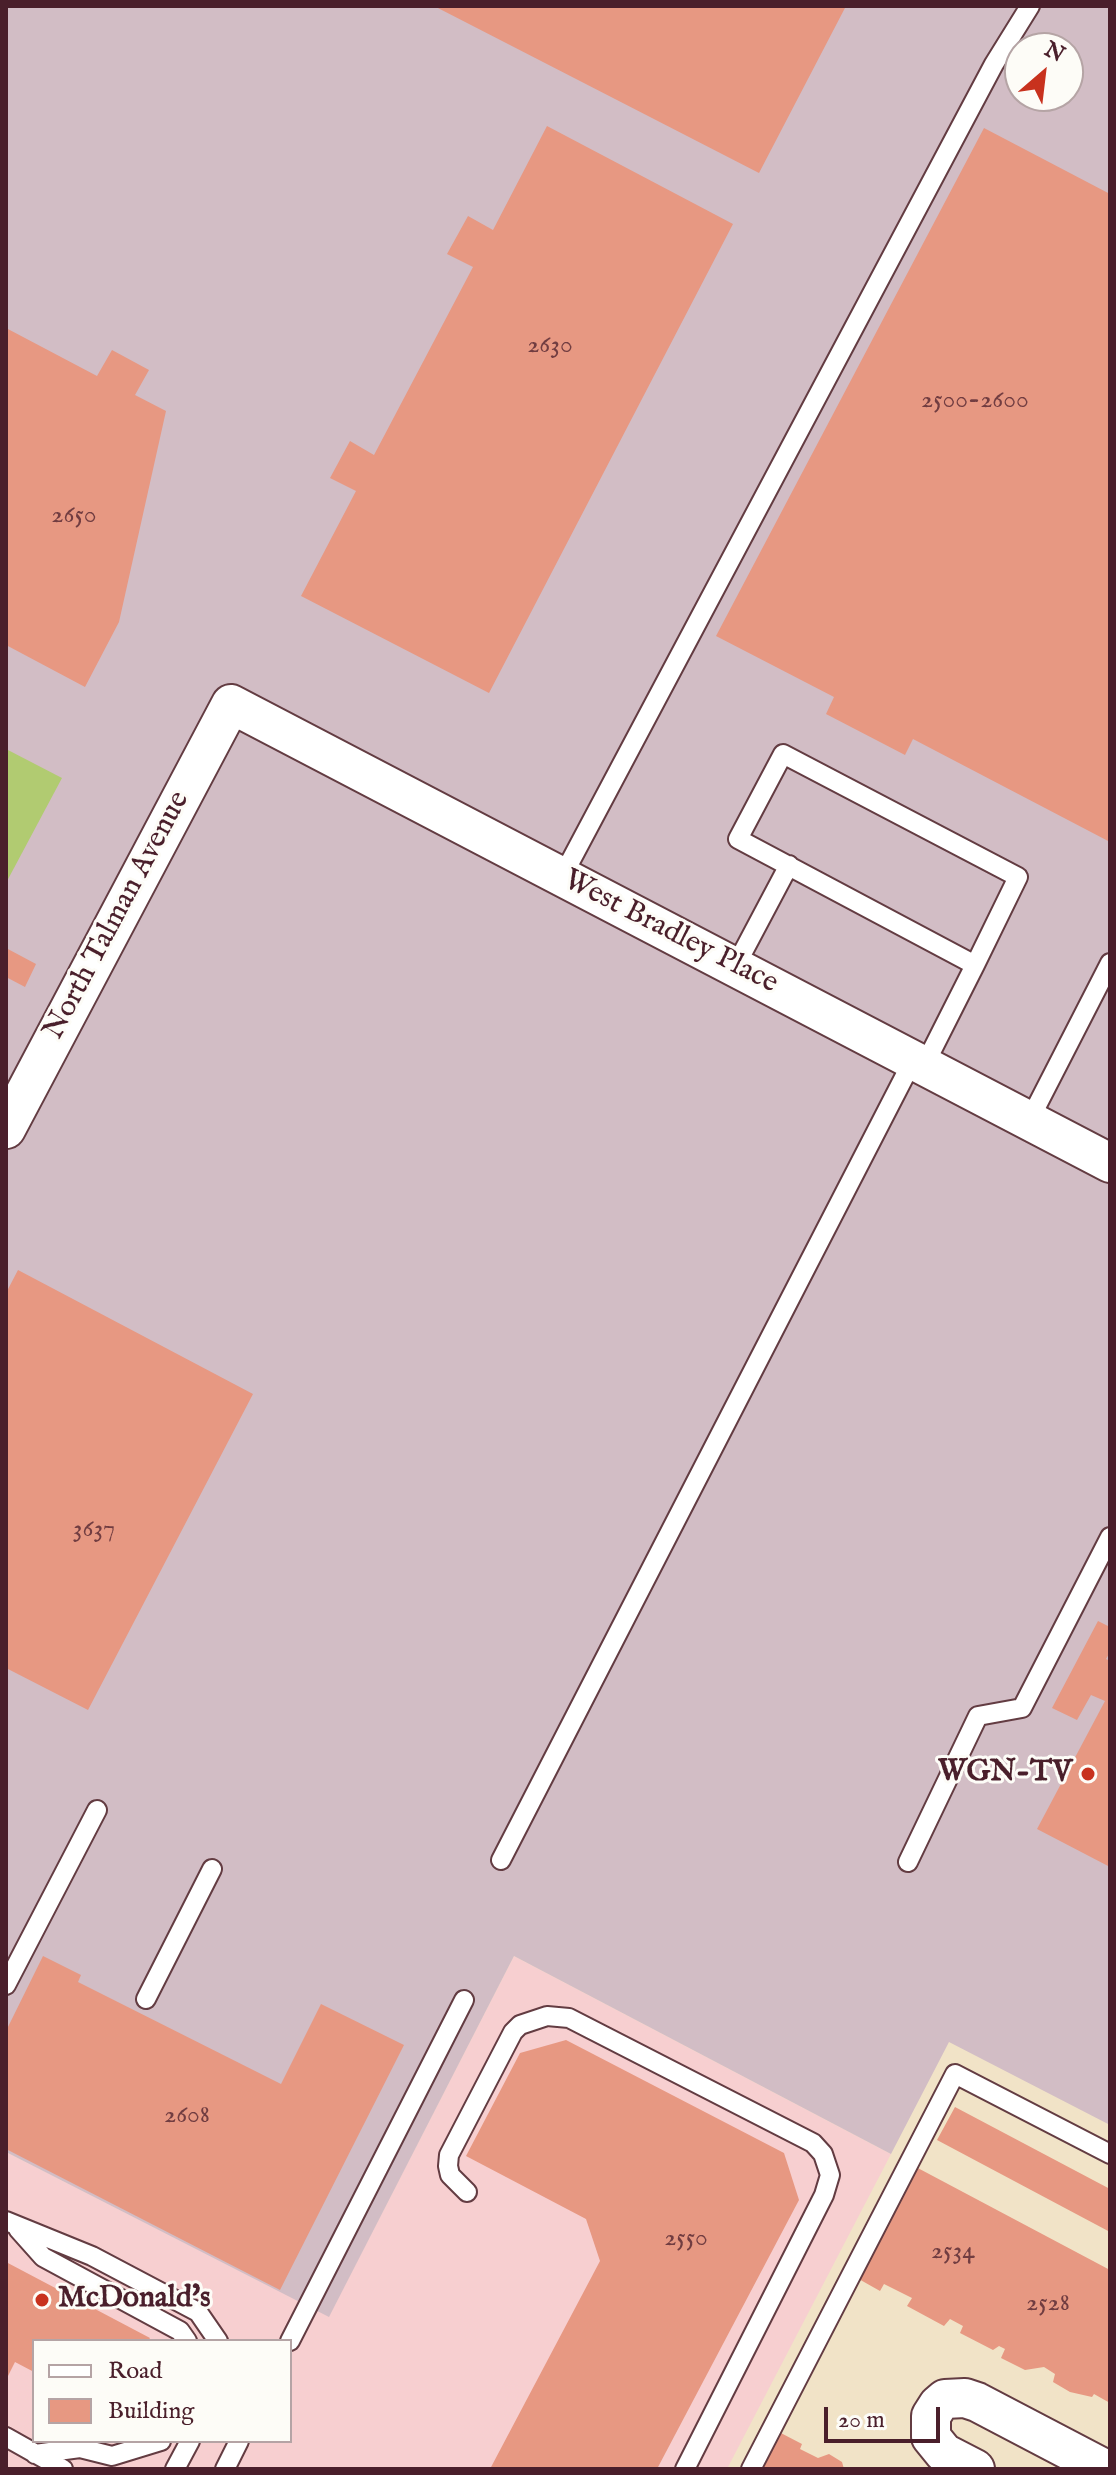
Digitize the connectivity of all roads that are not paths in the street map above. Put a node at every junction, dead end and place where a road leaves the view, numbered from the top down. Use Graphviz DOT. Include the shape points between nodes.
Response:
graph roads {
  1 [pos="1030,6"];
  2 [pos="231,704"];
  3 [pos="789,865"];
  4 [pos="562,877"];
  5 [pos="1110,963"];
  6 [pos="975,965"];
  7 [pos="735,967"];
  8 [pos="919,1063"];
  9 [pos="1029,1121"];
  10 [pos="6,1129"];
  11 [pos="1110,1163"];
  12 [pos="1110,1537"];
  13 [pos="97,1810"];
  14 [pos="501,1860"];
  15 [pos="908,1862"];
  16 [pos="212,1869"];
  17 [pos="6,1985"];
  18 [pos="146,1999"];
  19 [pos="464,2000"];
  20 [pos="1110,2154"];
  21 [pos="467,2192"];
  22 [pos="10,2223"];
  23 [pos="186,2339"];
  24 [pos="217,2339"];
  25 [pos="291,2339"];
  26 [pos="6,2437"];
  27 [pos="154,2443"];
  28 [pos="189,2443"];
  29 [pos="238,2443"];
  30 [pos="84,2445"];
  31 [pos="35,2454"];
  32 [pos="63,2469"];
  33 [pos="175,2469"];
  34 [pos="225,2469"];
  35 [pos="685,2469"];
  36 [pos="751,2469"];
  37 [pos="975,2469"];
  38 [pos="1105,2469"];
  1 -- 4 [label="lane" via="994,64"];
  2 -- 4 [label="street, West Bradley Place"];
  2 -- 10 [label="street, North Talman Avenue"];
  3 -- 6 [label="lane"];
  3 -- 6 [label="lane" via="738,839 783,754 1018,877"];
  3 -- 7 [label="lane"];
  4 -- 7 [label="street, West Bradley Place"];
  5 -- 9 [label="lane"];
  6 -- 8 [label="lane"];
  7 -- 8 [label="street, West Bradley Place"];
  8 -- 9 [label="street, West Bradley Place"];
  8 -- 14 [label="lane"];
  9 -- 11 [label="street, West Bradley Place"];
  12 -- 15 [label="lane" via="1022,1708 978,1716"];
  13 -- 17 [label="lane"];
  16 -- 18 [label="lane"];
  19 -- 25 [label="lane"];
  20 -- 36 [label="lane" via="955,2074"];
  21 -- 35 [label="lane" via="450,2175 449,2155 513,2032 547,2016 569,2018 813,2143 823,2154 830,2175 824,2195"];
  22 -- 23 [label="lane" via="43,2257 180,2331"];
  22 -- 24 [label="lane" via="92,2256 198,2312"];
  26 -- 31 [label="lane"];
  27 -- 30 [label="lane" via="112,2456"];
  28 -- 33 [label="lane"];
  29 -- 34 [label="lane"];
  30 -- 31 [label="lane"];
  31 -- 32 [label="lane"];
  37 -- 38 [label="street" via="944,2453 931,2437 931,2416 945,2399 977,2402"];
}
